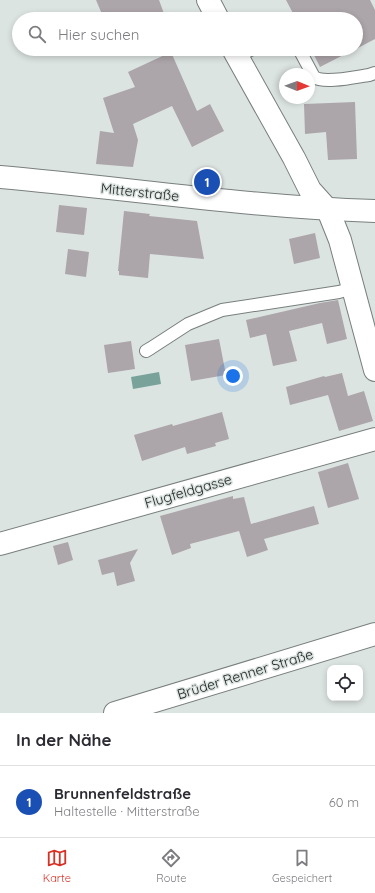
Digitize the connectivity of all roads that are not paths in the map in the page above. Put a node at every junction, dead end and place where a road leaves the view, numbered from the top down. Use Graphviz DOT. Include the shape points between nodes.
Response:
graph roads {
  1 [pos="208,0"];
  2 [pos="214,12"];
  3 [pos="243,56"];
  4 [pos="304,56"];
  5 [pos="375,73"];
  6 [pos="0,178"];
  7 [pos="328,210"];
  8 [pos="375,211"];
  9 [pos="353,288"];
  10 [pos="146,351"];
  11 [pos="375,370"];
  12 [pos="375,439"];
  13 [pos="0,544"];
  14 [pos="375,634"];
  15 [pos="115,713"];
  1 -- 2 [label="street"];
  3 -- 7 [label="street" via="310,190"];
  4 -- 5 [label="lane" via="318,80"];
  6 -- 7 [label="street, Mitterstraße"];
  7 -- 8 [label="street, Mitterstraße"];
  7 -- 9 [label="street" via="340,240"];
  9 -- 10 [label="lane" via="222,310 188,324"];
  9 -- 11 [label="street"];
  12 -- 13 [label="street, Flugfeldgasse"];
  14 -- 15 [label="street, Brüder Renner Straße"];
}
